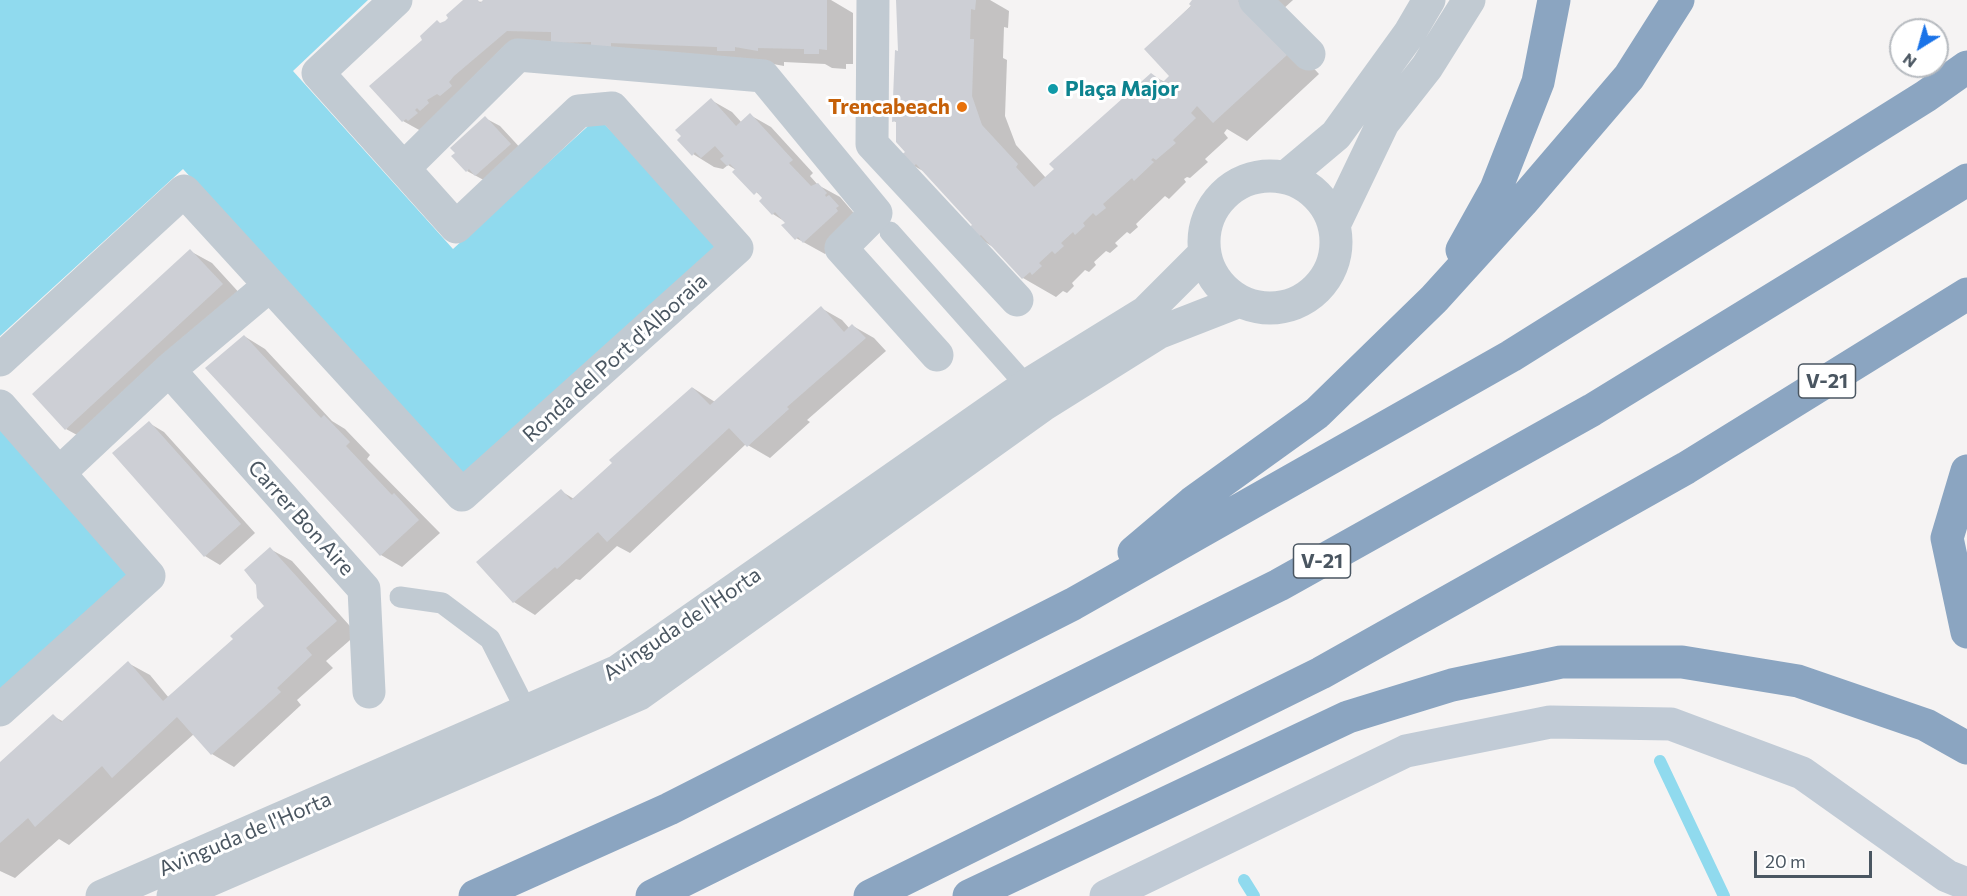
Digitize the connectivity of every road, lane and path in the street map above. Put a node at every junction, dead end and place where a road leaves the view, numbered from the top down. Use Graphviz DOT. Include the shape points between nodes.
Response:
graph roads {
  1 [pos="396,0"];
  2 [pos="873,0"];
  3 [pos="1255,0"];
  4 [pos="1430,0"];
  5 [pos="1469,0"];
  6 [pos="1554,0"];
  7 [pos="1677,0"];
  8 [pos="1309,54"];
  9 [pos="1967,67"];
  10 [pos="404,168"];
  11 [pos="1286,177"];
  12 [pos="1967,180"];
  13 [pos="1335,223"];
  14 [pos="890,232"];
  15 [pos="1204,254"];
  16 [pos="269,286"];
  17 [pos="1967,294"];
  18 [pos="1434,299"];
  19 [pos="1017,300"];
  20 [pos="1240,301"];
  21 [pos="937,355"];
  22 [pos="0,360"];
  23 [pos="169,370"];
  24 [pos="1035,396"];
  25 [pos="0,406"];
  26 [pos="1967,471"];
  27 [pos="59,473"];
  28 [pos="400,597"];
  29 [pos="1074,604"];
  30 [pos="1967,632"];
  31 [pos="369,692"];
  32 [pos="0,710"];
  33 [pos="533,724"];
  34 [pos="1967,748"];
  35 [pos="1967,884"];
  36 [pos="102,896"];
  37 [pos="172,896"];
  38 [pos="476,896"];
  39 [pos="652,896"];
  40 [pos="870,896"];
  41 [pos="969,896"];
  42 [pos="1106,896"];
  1 -- 10 [label="street, Ronda del Port d'Alboraia" via="318,73"];
  2 -- 19 [label="street" via="872,144"];
  3 -- 8 [label="street"];
  4 -- 11 [label="street" via="1336,135"];
  5 -- 13 [label="street" via="1427,67 1383,123"];
  6 -- 18 [label="highway" via="1538,82 1496,189"];
  7 -- 18 [label="highway" via="1629,77"];
  9 -- 29 [label="highway" via="1511,356"];
  10 -- 16 [label="street, Ronda del Port d'Alboraia" via="456,227 579,111 612,108 736,248 462,495"];
  10 -- 21 [label="street" via="518,55 763,76 876,213 841,248"];
  11 -- 13 [label="street" via="1316,194"];
  11 -- 15 [label="street" via="1264,175 1242,181 1224,193 1211,211 1204,232"];
  12 -- 39 [label="highway, V-21" via="1592,410 1279,585"];
  13 -- 20 [label="street" via="1332,267 1321,286 1303,300 1283,307 1261,308"];
  14 -- 24 [label="lane"];
  15 -- 20 [label="street" via="1223,289"];
  15 -- 24 [label="street, Avinguda de l'Horta" via="1146,312"];
  16 -- 22 [label="street, Ronda del Port d'Alboraia" via="184,191"];
  16 -- 23 [label="street"];
  17 -- 40 [label="highway, V-21" via="1686,468 1321,673"];
  18 -- 29 [label="highway" via="1317,413 1192,503"];
  20 -- 24 [label="street, Avinguda de l'Horta" via="1158,333"];
  23 -- 27 [label="street"];
  23 -- 31 [label="street, Carrer Bon Aire" via="364,589"];
  24 -- 33 [label="street, Avinguda de l'Horta"];
  25 -- 27 [label="street"];
  26 -- 30 [label="highway" via="1947,538"];
  27 -- 32 [label="street" via="149,576"];
  28 -- 33 [label="lane" via="442,603 490,639"];
  29 -- 38 [label="highway" via="669,809"];
  33 -- 36 [label="street, Avinguda de l'Horta"];
  33 -- 37 [label="street, Avinguda de l'Horta"];
  34 -- 41 [label="highway" via="1926,725 1797,681 1682,662 1561,662 1452,685 1348,717"];
  35 -- 42 [label="street" via="1947,876 1802,773 1671,724 1550,722 1406,751"];
}
